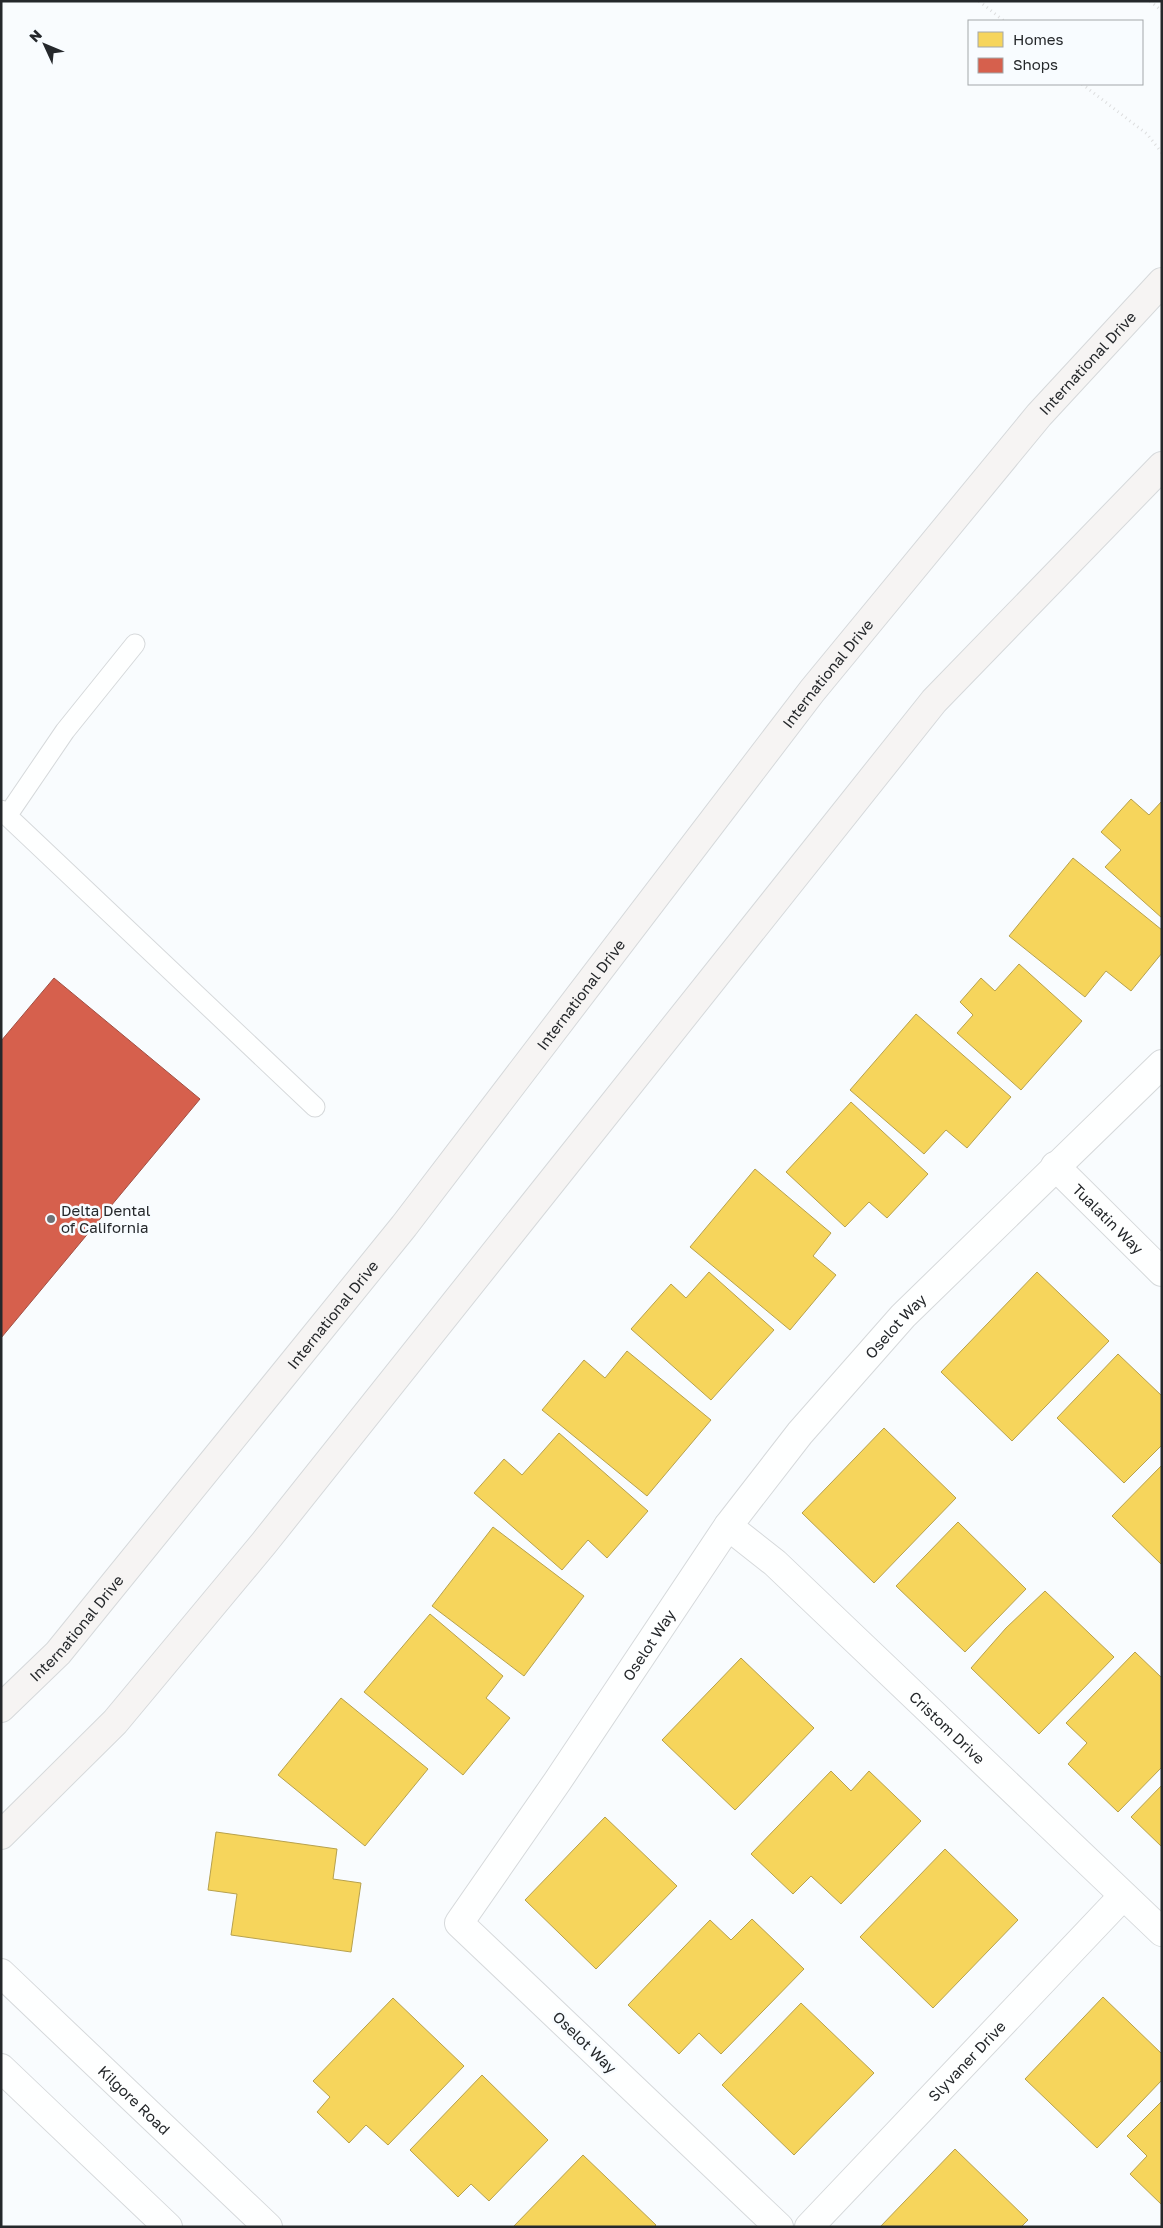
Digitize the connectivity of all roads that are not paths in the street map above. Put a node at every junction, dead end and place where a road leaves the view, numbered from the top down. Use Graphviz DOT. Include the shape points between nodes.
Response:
graph roads {
  1 [pos="1162,282"];
  2 [pos="1162,466"];
  3 [pos="135,644"];
  4 [pos="4,813"];
  5 [pos="1162,1064"];
  6 [pos="315,1107"];
  7 [pos="1055,1166"];
  8 [pos="1162,1272"];
  9 [pos="728,1526"];
  10 [pos="1,1708"];
  11 [pos="1,1836"];
  12 [pos="1123,1896"];
  13 [pos="1162,1932"];
  14 [pos="1,1973"];
  15 [pos="1,2068"];
  16 [pos="168,2227"];
  17 [pos="268,2227"];
  18 [pos="779,2227"];
  19 [pos="809,2227"];
  1 -- 10 [label="main road, International Drive" via="1039,415 812,691 404,1226 58,1653"];
  2 -- 11 [label="main road" via="934,701 264,1544 115,1722"];
  3 -- 4 [label="lane" via="65,730"];
  4 -- 6 [label="lane"];
  5 -- 7 [label="street, Oselot Way"];
  7 -- 8 [label="street, Tualatin Way"];
  7 -- 9 [label="street, Oselot Way" via="903,1316 800,1433"];
  9 -- 12 [label="street, Cristom Drive" via="775,1563"];
  9 -- 18 [label="street, Oselot Way" via="459,1923"];
  12 -- 13 [label="street, Cristom Drive"];
  12 -- 19 [label="street, Slyvaner Drive"];
  14 -- 17 [label="street, Kilgore Road"];
  15 -- 16 [label="street"];
}
